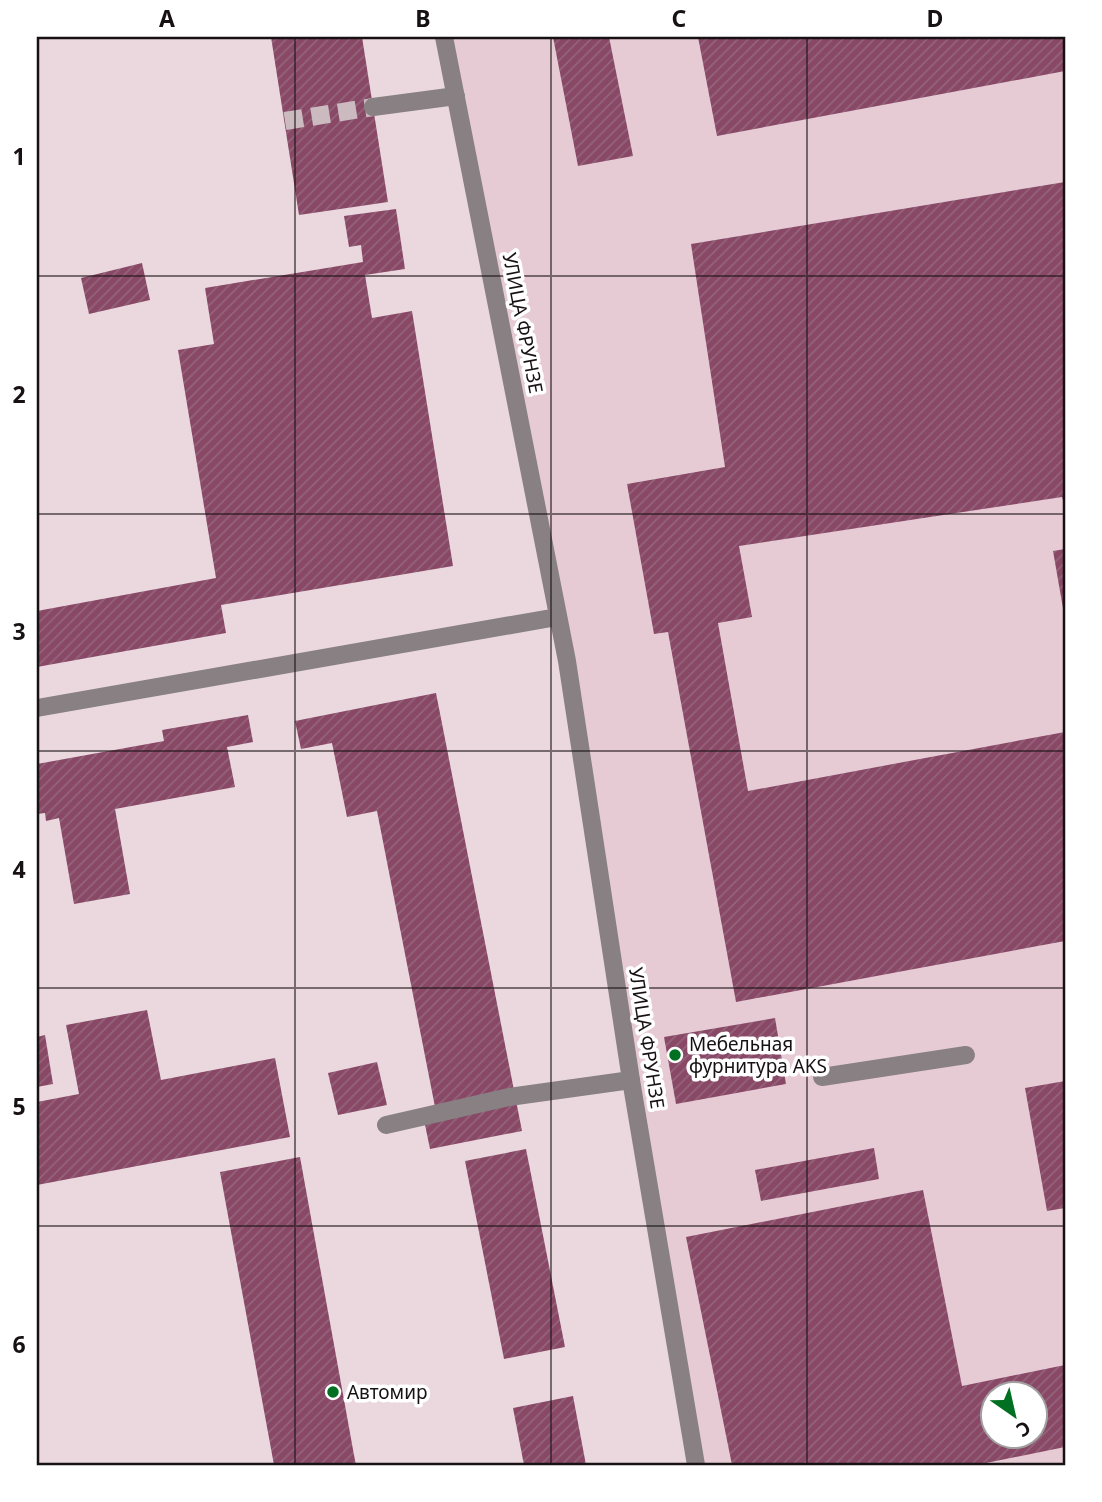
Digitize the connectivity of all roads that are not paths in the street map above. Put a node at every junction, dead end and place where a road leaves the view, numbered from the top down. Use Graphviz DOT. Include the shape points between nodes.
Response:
graph roads {
  1 [pos="444,37"];
  2 [pos="456,96"];
  3 [pos="373,107"];
  4 [pos="557,617"];
  5 [pos="37,708"];
  6 [pos="966,1055"];
  7 [pos="822,1077"];
  8 [pos="631,1080"];
  9 [pos="386,1125"];
  10 [pos="696,1465"];
  1 -- 2 [label="street, УЛИЦА ФРУНЗЕ"];
  2 -- 3 [label="street"];
  2 -- 4 [label="street, УЛИЦА ФРУНЗЕ"];
  4 -- 5 [label="street"];
  4 -- 8 [label="street, УЛИЦА ФРУНЗЕ"];
  6 -- 7 [label="street"];
  8 -- 9 [label="street" via="509,1097"];
  8 -- 10 [label="street, УЛИЦА ФРУНЗЕ"];
}
